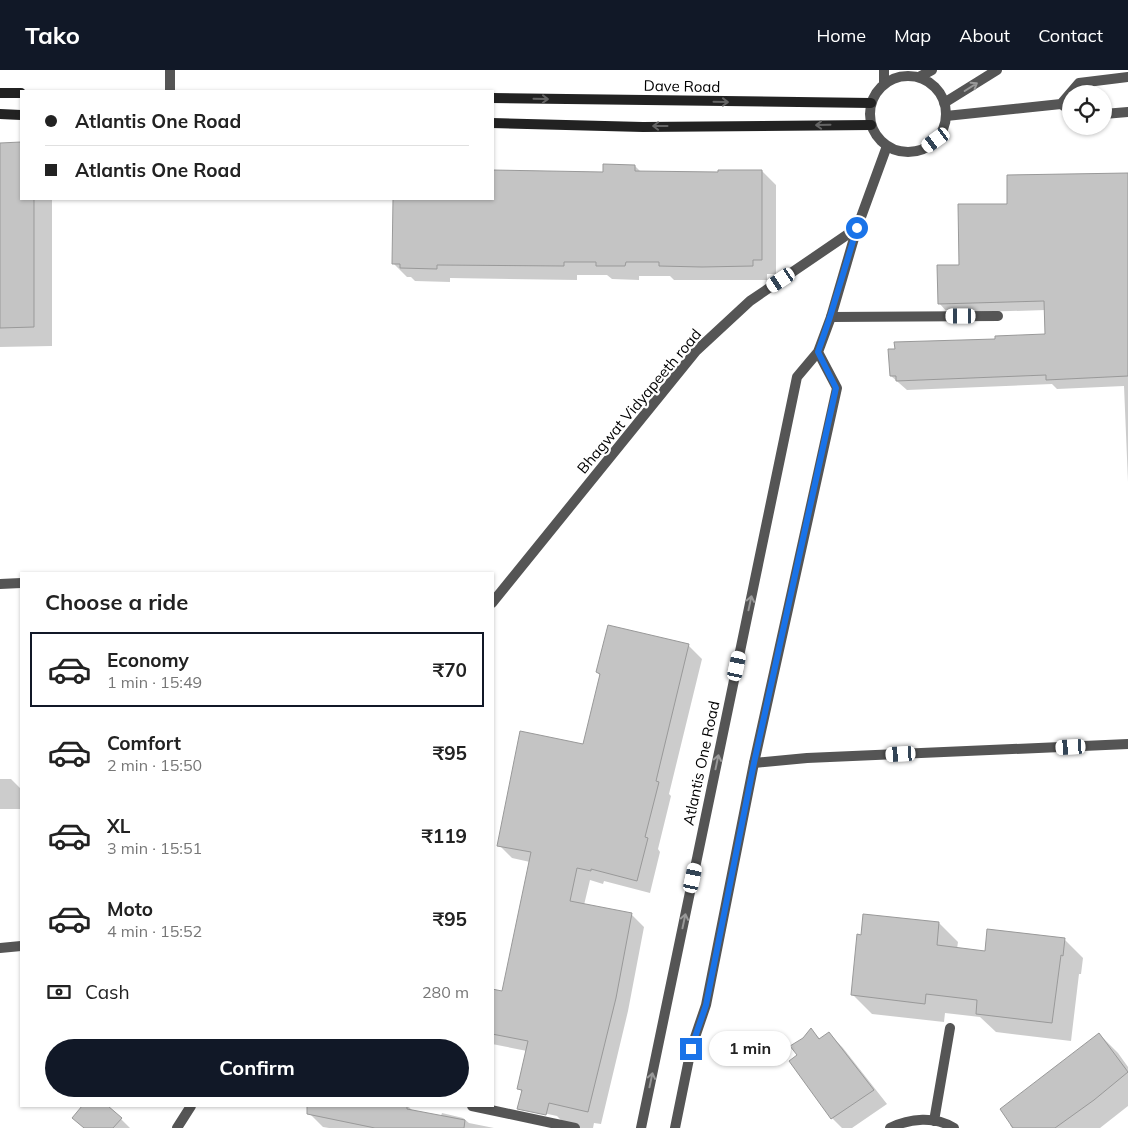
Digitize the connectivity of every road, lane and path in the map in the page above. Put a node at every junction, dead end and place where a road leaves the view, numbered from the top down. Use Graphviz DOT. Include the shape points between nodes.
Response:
graph roads {
  1 [pos="170,70"];
  2 [pos="884,70"];
  3 [pos="932,70"];
  4 [pos="998,70"];
  5 [pos="1128,77"];
  6 [pos="919,78"];
  7 [pos="884,84"];
  8 [pos="170,90"];
  9 [pos="0,93"];
  10 [pos="20,93"];
  11 [pos="494,98"];
  12 [pos="871,103"];
  13 [pos="944,103"];
  14 [pos="1061,104"];
  15 [pos="1128,112"];
  16 [pos="1112,113"];
  17 [pos="0,114"];
  18 [pos="20,115"];
  19 [pos="946,116"];
  20 [pos="494,123"];
  21 [pos="871,124"];
  22 [pos="887,146"];
  23 [pos="857,228"];
  24 [pos="998,316"];
  25 [pos="830,317"];
  26 [pos="818,352"];
  27 [pos="20,583"];
  28 [pos="0,584"];
  29 [pos="494,602"];
  30 [pos="1128,744"];
  31 [pos="754,763"];
  32 [pos="20,946"];
  33 [pos="0,948"];
  34 [pos="950,1028"];
  35 [pos="190,1107"];
  36 [pos="477,1107"];
  37 [pos="934,1121"];
  38 [pos="177,1128"];
  39 [pos="575,1128"];
  40 [pos="641,1128"];
  41 [pos="675,1128"];
  42 [pos="890,1128"];
  43 [pos="954,1128"];
  1 -- 8 [label="street"];
  2 -- 7 [label="street"];
  3 -- 6 [label="street"];
  13 -- 4 [label="street, one-way"];
  5 -- 14 [label="street" via="1079,83"];
  6 -- 7 [label="street" via="895,78"];
  6 -- 13 [label="street" via="930,83"];
  7 -- 12 [label="street"];
  9 -- 10 [label="main road"];
  11 -- 12 [label="main road, Dave Road, one-way"];
  12 -- 21 [label="street"];
  13 -- 19 [label="street"];
  14 -- 19 [label="street"];
  15 -- 16 [label="street"];
  17 -- 18 [label="main road"];
  19 -- 22 [label="street" via="936,140 925,148 912,152"];
  21 -- 20 [label="main road, one-way" via="643,127"];
  21 -- 22 [label="street" via="878,138"];
  22 -- 23 [label="street, Atlantis One Road"];
  23 -- 25 [label="street, Atlantis One Road"];
  23 -- 29 [label="street, Bhagwat Vidyapeeth road" via="750,301 696,351"];
  24 -- 25 [label="street"];
  25 -- 26 [label="street, Atlantis One Road"];
  26 -- 31 [label="street" via="836,388"];
  40 -- 26 [label="street, Atlantis One Road, one-way" via="797,377"];
  27 -- 28 [label="street"];
  30 -- 31 [label="street"];
  31 -- 41 [label="street" via="706,1005 691,1049"];
  32 -- 33 [label="street"];
  34 -- 37 [label="street"];
  35 -- 38 [label="street"];
  36 -- 39 [label="street"];
  37 -- 42 [label="street" via="923,1119"];
  37 -- 43 [label="street"];
}
